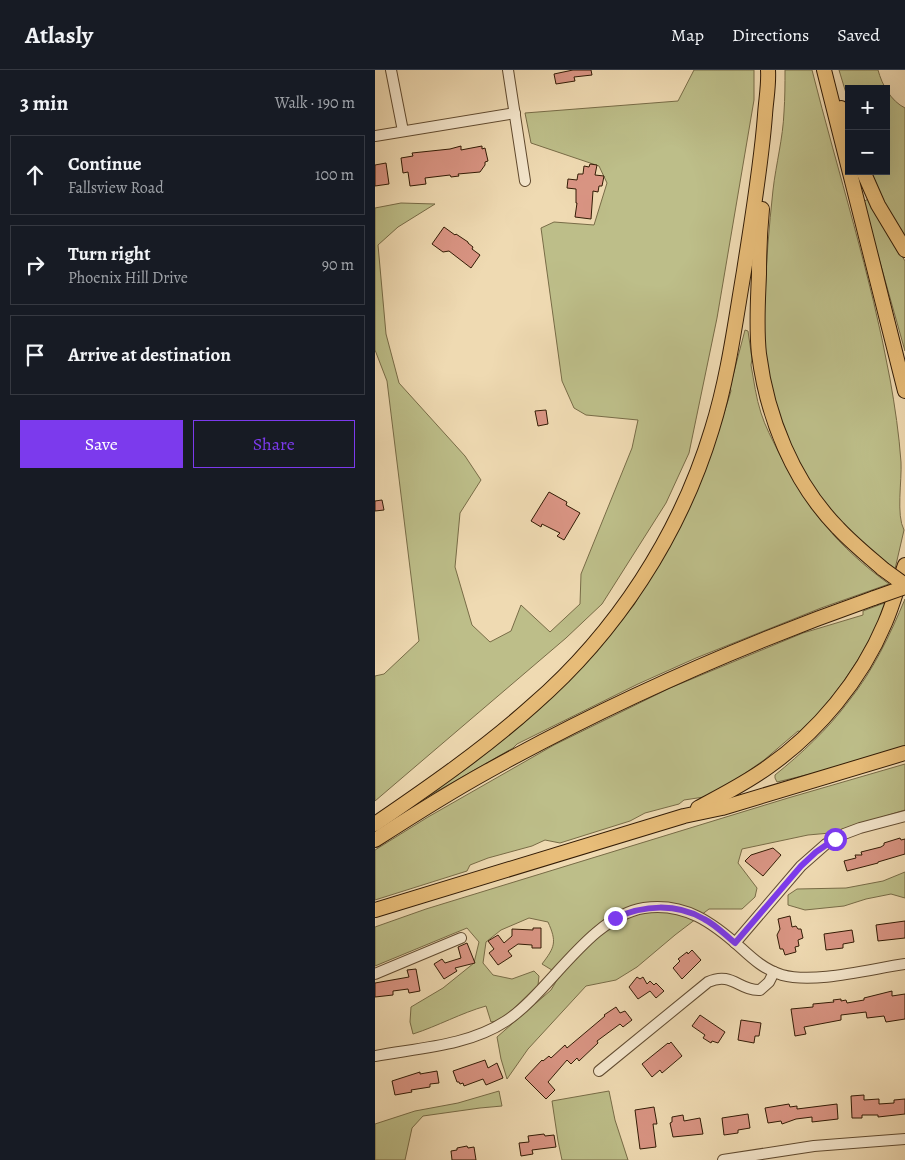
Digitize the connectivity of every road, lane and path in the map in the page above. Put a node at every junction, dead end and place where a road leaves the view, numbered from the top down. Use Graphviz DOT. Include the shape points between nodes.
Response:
graph roads {
  1 [pos="391,70"];
  2 [pos="508,70"];
  3 [pos="768,70"];
  4 [pos="824,70"];
  5 [pos="828,70"];
  6 [pos="769,90"];
  7 [pos="515,113"];
  8 [pos="849,130"];
  9 [pos="403,131"];
  10 [pos="375,136"];
  11 [pos="865,175"];
  12 [pos="525,181"];
  13 [pos="905,250"];
  14 [pos="905,391"];
  15 [pos="905,565"];
  16 [pos="905,586"];
  17 [pos="905,753"];
  18 [pos="684,816"];
  19 [pos="905,816"];
  20 [pos="375,824"];
  21 [pos="375,840"];
  22 [pos="375,910"];
  23 [pos="461,938"];
  24 [pos="735,943"];
  25 [pos="905,964"];
  26 [pos="774,972"];
  27 [pos="375,974"];
  28 [pos="375,1056"];
  29 [pos="599,1071"];
  30 [pos="905,1139"];
  31 [pos="723,1160"];
  32 [pos="727,1160"];
  1 -- 9 [label="street"];
  2 -- 7 [label="street"];
  3 -- 6 [label="highway"];
  4 -- 14 [label="highway"];
  5 -- 8 [label="highway"];
  6 -- 16 [label="highway, bridge" via="774,104 761,223 757,304 759,353 771,410 785,449 807,488 837,527"];
  6 -- 20 [label="highway" via="747,254 723,387 698,470 655,557 593,645 562,678 505,730"];
  7 -- 9 [label="street"];
  7 -- 12 [label="street"];
  9 -- 10 [label="street"];
  11 -- 13 [label="highway" via="878,205"];
  15 -- 18 [label="highway" via="876,642 849,686 817,724 768,767"];
  16 -- 21 [label="highway, bridge" via="730,653 639,694 543,741"];
  17 -- 18 [label="highway" via="722,808"];
  18 -- 22 [label="highway"];
  19 -- 24 [label="street" via="860,828 826,844 801,866"];
  23 -- 27 [label="street"];
  24 -- 26 [label="street" via="757,963"];
  24 -- 28 [label="street" via="697,915 659,907 629,912 604,926 523,1007 491,1030 456,1042"];
  25 -- 26 [label="street" via="811,978 795,978"];
  26 -- 29 [label="street" via="760,990 727,978 708,982"];
  30 -- 32 [label="street" via="814,1146"];
  31 -- 32 [label="street"];
}
